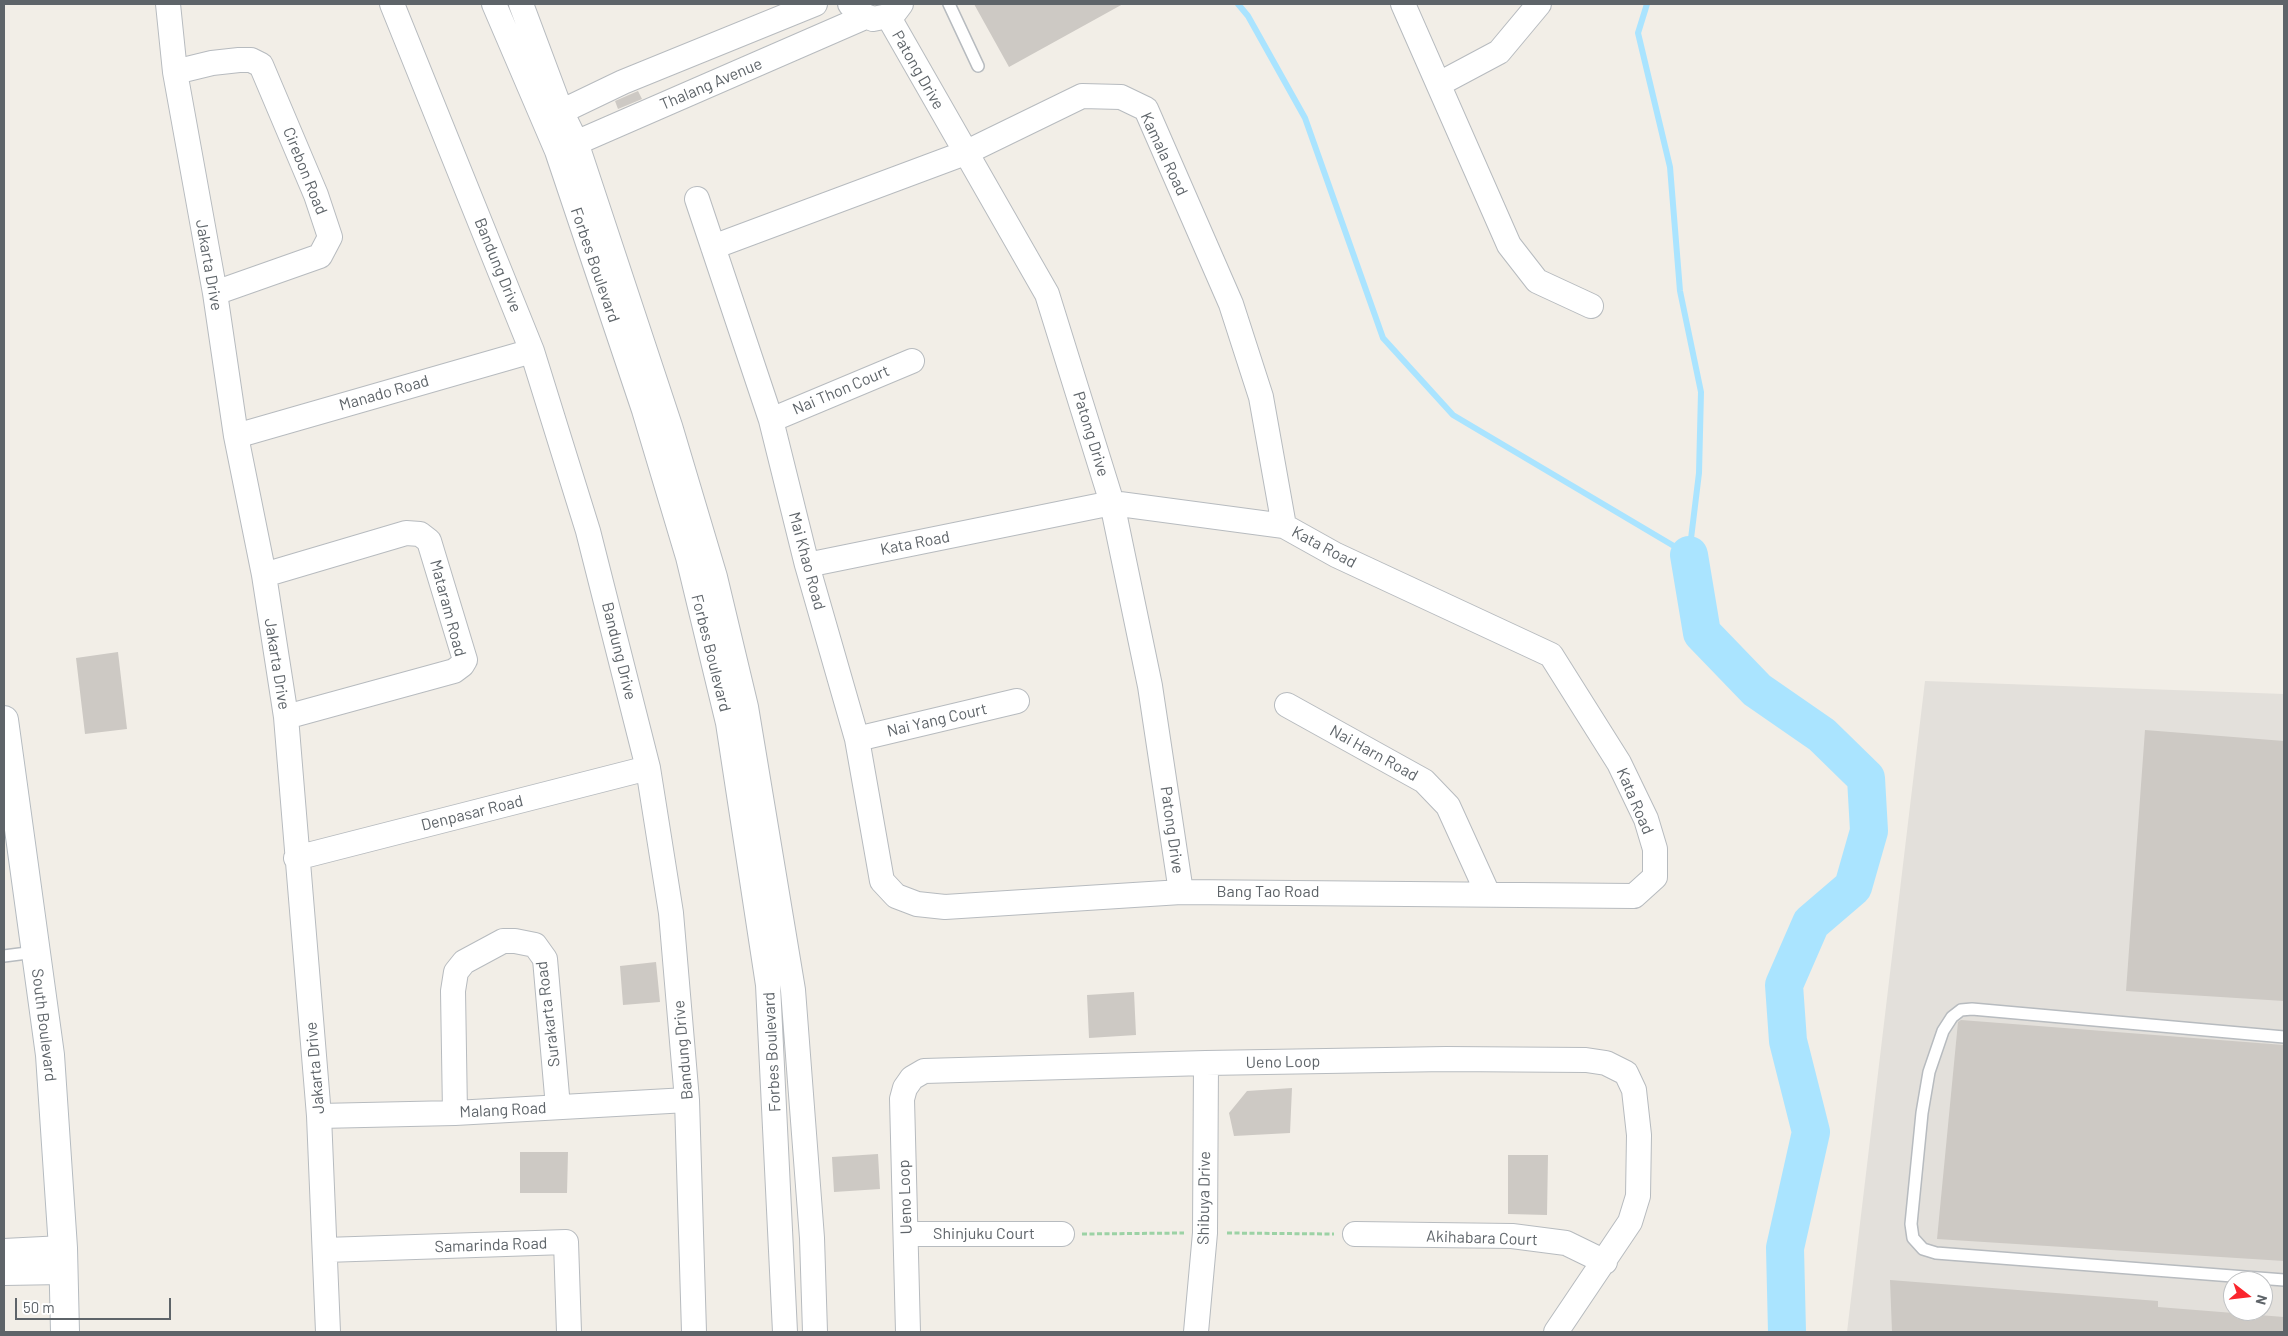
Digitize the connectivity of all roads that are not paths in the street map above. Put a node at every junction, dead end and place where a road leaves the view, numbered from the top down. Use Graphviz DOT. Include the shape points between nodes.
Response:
graph roads {
  1 [pos="168,4"];
  2 [pos="392,4"];
  3 [pos="494,4"];
  4 [pos="521,4"];
  5 [pos="815,4"];
  6 [pos="949,4"];
  7 [pos="1403,4"];
  8 [pos="1539,4"];
  9 [pos="876,10"];
  10 [pos="978,66"];
  11 [pos="175,72"];
  12 [pos="1439,84"];
  13 [pos="552,116"];
  14 [pos="566,146"];
  15 [pos="965,153"];
  16 [pos="697,199"];
  17 [pos="713,247"];
  18 [pos="215,293"];
  19 [pos="1591,306"];
  20 [pos="532,351"];
  21 [pos="912,361"];
  22 [pos="771,420"];
  23 [pos="236,436"];
  24 [pos="1112,503"];
  25 [pos="1284,526"];
  26 [pos="807,565"];
  27 [pos="264,575"];
  28 [pos="1017,702"];
  29 [pos="1287,705"];
  30 [pos="286,717"];
  31 [pos="4,721"];
  32 [pos="857,738"];
  33 [pos="648,768"];
  34 [pos="296,858"];
  35 [pos="1655,877"];
  36 [pos="882,881"];
  37 [pos="1181,892"];
  38 [pos="1488,894"];
  39 [pos="34,952"];
  40 [pos="4,956"];
  41 [pos="2284,1037"];
  42 [pos="1206,1063"];
  43 [pos="687,1100"];
  44 [pos="558,1107"];
  45 [pos="454,1113"];
  46 [pos="319,1116"];
  47 [pos="906,1234"];
  48 [pos="1062,1234"];
  49 [pos="1355,1234"];
  50 [pos="325,1250"];
  51 [pos="4,1251"];
  52 [pos="63,1260"];
  53 [pos="1605,1262"];
  54 [pos="4,1273"];
  55 [pos="2284,1280"];
  56 [pos="65,1332"];
  57 [pos="328,1332"];
  58 [pos="569,1332"];
  59 [pos="694,1332"];
  60 [pos="785,1332"];
  61 [pos="815,1332"];
  62 [pos="908,1332"];
  63 [pos="1196,1332"];
  64 [pos="1556,1332"];
  1 -- 11 [label="street, Jakarta Drive"];
  2 -- 20 [label="street, Bandung Drive"];
  3 -- 13 [label="street, Forbes Boulevard"];
  4 -- 13 [label="street, Forbes Boulevard"];
  5 -- 13 [label="street" via="623,82"];
  6 -- 10 [label="lane"];
  7 -- 12 [label="street"];
  8 -- 12 [label="street" via="1499,52"];
  9 -- 14 [label="street, Thalang Avenue"];
  9 -- 15 [label="street, Patong Drive"];
  11 -- 18 [label="street, Jakarta Drive"];
  11 -- 18 [label="street, Cirebon Road" via="212,62 251,60 261,65 316,195 330,237 320,256"];
  12 -- 19 [label="street" via="1509,245 1537,281"];
  13 -- 14 [label="street, Forbes Boulevard"];
  14 -- 60 [label="street, Forbes Boulevard" via="683,539 728,723 768,985"];
  14 -- 61 [label="street, Forbes Boulevard" via="670,426 715,577 746,707 792,990 812,1238"];
  15 -- 17 [label="street, Kamala Road"];
  15 -- 24 [label="street, Patong Drive" via="1047,294"];
  15 -- 25 [label="street, Kamala Road" via="1082,96 1121,97 1146,109 1231,304 1261,397"];
  16 -- 17 [label="street, Mai Khao Road"];
  17 -- 22 [label="street, Mai Khao Road"];
  18 -- 23 [label="street, Jakarta Drive"];
  20 -- 23 [label="street, Manado Road"];
  20 -- 33 [label="street, Bandung Drive" via="588,531"];
  21 -- 22 [label="street, Nai Thon Court"];
  22 -- 26 [label="street, Mai Khao Road"];
  23 -- 27 [label="street, Jakarta Drive"];
  24 -- 25 [label="street, Kata Road"];
  24 -- 26 [label="street, Kata Road"];
  24 -- 37 [label="street, Patong Drive" via="1150,686"];
  25 -- 35 [label="street, Kata Road" via="1336,555 1551,655 1619,763 1646,819 1654,849"];
  26 -- 32 [label="street, Mai Khao Road"];
  27 -- 30 [label="street, Jakarta Drive"];
  27 -- 30 [label="street, Mataram Road" via="406,533 420,534 429,541 465,660 454,671"];
  28 -- 32 [label="street, Nai Yang Court"];
  29 -- 38 [label="street, Nai Harn Road" via="1424,781 1448,806"];
  30 -- 34 [label="street, Jakarta Drive"];
  31 -- 39 [label="main road, South Boulevard"];
  32 -- 36 [label="street, Mai Khao Road"];
  33 -- 34 [label="street, Denpasar Road"];
  33 -- 43 [label="street, Bandung Drive" via="671,914"];
  34 -- 46 [label="street, Jakarta Drive"];
  35 -- 38 [label="street, Bang Tao Road" via="1634,896"];
  36 -- 37 [label="street, Bang Tao Road" via="896,896 917,904 944,907"];
  37 -- 38 [label="street, Bang Tao Road"];
  39 -- 40 [label="lane"];
  39 -- 52 [label="main road, South Boulevard" via="50,1055"];
  41 -- 55 [label="lane" via="1961,1010 1943,1031 1929,1072 1911,1224 1914,1238 1923,1249 1936,1253"];
  42 -- 47 [label="street, Ueno Loop" via="924,1070 912,1078 902,1099"];
  42 -- 53 [label="street, Ueno Loop" via="1456,1059 1606,1063 1626,1073 1634,1090 1640,1170 1638,1196 1630,1222"];
  42 -- 63 [label="street, Shibuya Drive" via="1205,1233"];
  43 -- 44 [label="street, Malang Road"];
  43 -- 59 [label="street, Bandung Drive"];
  44 -- 45 [label="street, Malang Road"];
  44 -- 45 [label="street, Surakarta Road" via="545,959 535,944 515,940 503,941 464,962 456,972 453,991"];
  45 -- 46 [label="street, Malang Road"];
  46 -- 50 [label="street, Jakarta Drive"];
  47 -- 48 [label="street, Shinjuku Court"];
  47 -- 62 [label="street, Ueno Loop"];
  49 -- 53 [label="street, Akihabara Court" via="1512,1236 1566,1243"];
  50 -- 57 [label="street, Jakarta Drive"];
  50 -- 58 [label="street, Samarinda Road" via="566,1242"];
  51 -- 52 [label="street"];
  52 -- 54 [label="street"];
  52 -- 56 [label="main road, South Boulevard"];
  53 -- 64 [label="street, Ueno Loop"];
}
